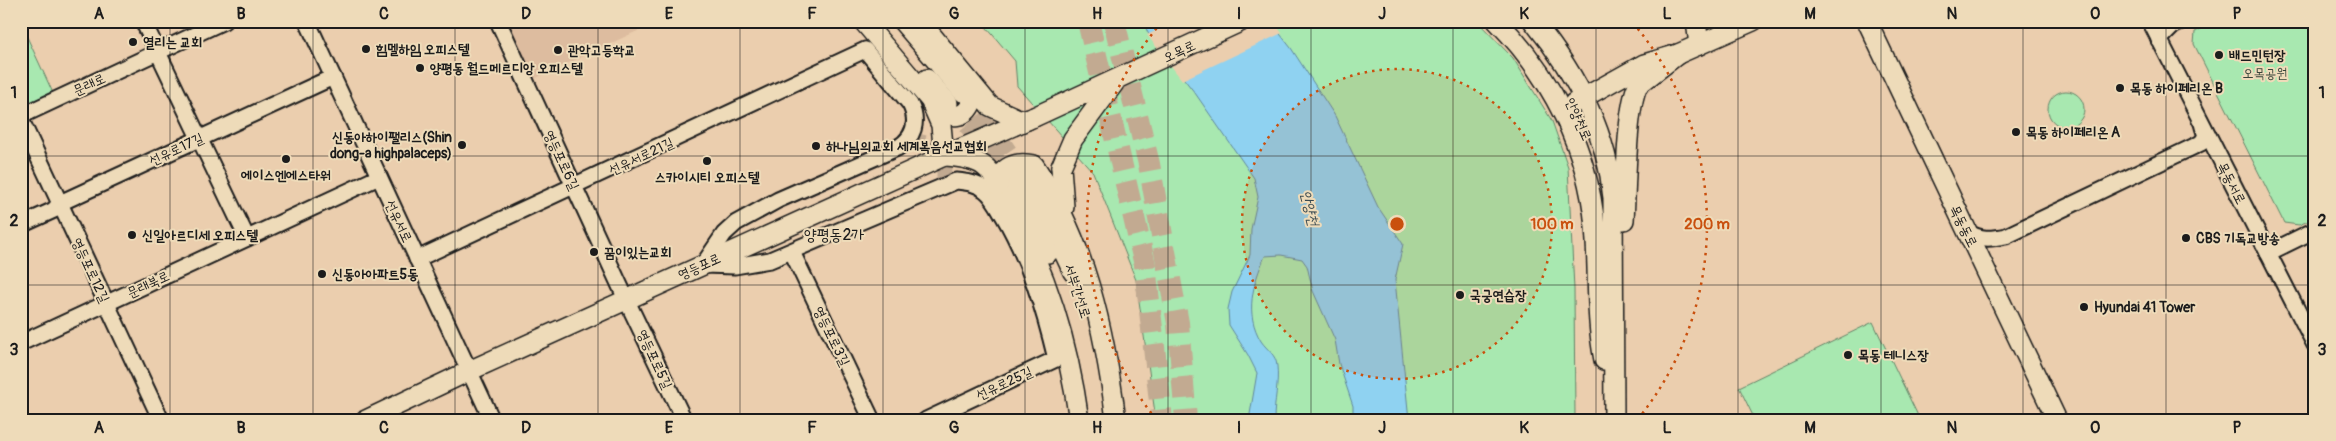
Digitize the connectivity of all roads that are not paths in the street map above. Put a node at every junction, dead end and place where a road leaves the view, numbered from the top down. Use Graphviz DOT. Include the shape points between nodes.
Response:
graph roads {
  1 [pos="143,21"];
  2 [pos="224,21"];
  3 [pos="307,21"];
  4 [pos="498,21"];
  5 [pos="863,21"];
  6 [pos="877,21"];
  7 [pos="902,21"];
  8 [pos="920,21"];
  9 [pos="1242,21"];
  10 [pos="1497,21"];
  11 [pos="1516,21"];
  12 [pos="1533,21"];
  13 [pos="1696,21"];
  14 [pos="1753,21"];
  15 [pos="2150,21"];
  16 [pos="2183,21"];
  17 [pos="1866,25"];
  18 [pos="2159,40"];
  19 [pos="1699,45"];
  20 [pos="158,53"];
  21 [pos="1678,54"];
  22 [pos="333,77"];
  23 [pos="1115,80"];
  24 [pos="951,92"];
  25 [pos="1579,100"];
  26 [pos="21,116"];
  27 [pos="1030,118"];
  28 [pos="21,120"];
  29 [pos="2203,127"];
  30 [pos="198,138"];
  31 [pos="944,156"];
  32 [pos="379,177"];
  33 [pos="1010,181"];
  34 [pos="574,186"];
  35 [pos="60,203"];
  36 [pos="21,225"];
  37 [pos="1070,230"];
  38 [pos="2315,230"];
  39 [pos="1967,232"];
  40 [pos="247,238"];
  41 [pos="792,252"];
  42 [pos="2268,253"];
  43 [pos="417,259"];
  44 [pos="703,265"];
  45 [pos="1612,279"];
  46 [pos="626,300"];
  47 [pos="106,303"];
  48 [pos="21,343"];
  49 [pos="2315,345"];
  50 [pos="469,371"];
  51 [pos="1612,384"];
  52 [pos="161,420"];
  53 [pos="366,420"];
  54 [pos="492,420"];
  55 [pos="684,420"];
  56 [pos="872,420"];
  57 [pos="926,420"];
  58 [pos="1079,420"];
  59 [pos="1089,420"];
  60 [pos="1105,420"];
  61 [pos="1116,420"];
  62 [pos="1614,420"];
  63 [pos="2057,420"];
  1 -- 20 [label="street"];
  2 -- 20 [label="street, 문래로"];
  3 -- 22 [label="street, 선유서로"];
  4 -- 34 [label="street, 영등포로6길"];
  5 -- 24 [label="main road"];
  6 -- 24 [label="main road"];
  7 -- 24 [label="main road"];
  8 -- 24 [label="main road"];
  9 -- 23 [label="main road, 오목로, bridge"];
  10 -- 51 [label="main road" via="1543,77 1570,128 1581,158 1595,227 1598,332"];
  11 -- 25 [label="main road, 안양천로"];
  12 -- 25 [label="main road, 안양천로" via="1569,69"];
  13 -- 19 [label="main road"];
  14 -- 19 [label="main road"];
  15 -- 18 [label="street, 목동서로"];
  16 -- 18 [label="street"];
  17 -- 39 [label="main road, 목동동로"];
  18 -- 29 [label="street, 목동서로"];
  19 -- 21 [label="main road"];
  20 -- 26 [label="street, 문래로"];
  20 -- 30 [label="street"];
  21 -- 25 [label="main road" via="1644,64"];
  21 -- 45 [label="main road" via="1638,85 1635,91 1624,222"];
  22 -- 30 [label="street, 선유로17길"];
  22 -- 32 [label="street, 선유서로"];
  23 -- 27 [label="main road, 오목로, bridge"];
  23 -- 37 [label="main road, bridge" via="1072,140 1061,167 1062,199"];
  24 -- 27 [label="main road" via="1016,118"];
  24 -- 31 [label="main road" via="941,125"];
  25 -- 45 [label="main road, 안양천로" via="1599,133 1611,174"];
  27 -- 31 [label="main road, 영등포로"];
  28 -- 35 [label="street, 영등포로12길"];
  29 -- 39 [label="street" via="2206,136 2201,143 2006,236 1979,239"];
  29 -- 42 [label="street, 목동서로"];
  30 -- 35 [label="street, 선유로17길"];
  30 -- 40 [label="street"];
  31 -- 33 [label="main road" via="983,165"];
  31 -- 44 [label="main road, 영등포로"];
  32 -- 40 [label="street, 문래북로"];
  32 -- 43 [label="street, 선유서로"];
  33 -- 37 [label="main road" via="999,177 1004,170 1023,162 1034,164"];
  33 -- 58 [label="main road" via="1022,228 1048,286 1067,353"];
  33 -- 59 [label="main road, 서부간선로" via="1030,212 1072,322 1083,365"];
  33 -- 60 [label="main road, 서부간선로" via="1045,212 1073,274 1097,359"];
  34 -- 43 [label="street, 선유서로21길"];
  34 -- 44 [label="street, 선유서로21길" via="864,50 910,104 915,122 910,139 736,223 724,234"];
  34 -- 46 [label="street, 영등포로6길"];
  35 -- 36 [label="street, 선유로17길" via="54,210"];
  35 -- 47 [label="street, 영등포로12길"];
  37 -- 61 [label="main road" via="1090,284 1101,327"];
  38 -- 42 [label="street"];
  39 -- 63 [label="main road, 목동동로"];
  40 -- 47 [label="street, 문래북로"];
  41 -- 44 [label="street" via="752,264"];
  41 -- 56 [label="street, 영등포로3길"];
  41 -- 57 [label="street, 선유로25길" via="944,185 968,182 993,198 1028,268 1044,311 1056,359"];
  42 -- 49 [label="street, 목동서로"];
  43 -- 50 [label="street, 선유서로"];
  44 -- 46 [label="main road, 영등포로"];
  45 -- 51 [label="main road, 안양천로"];
  46 -- 50 [label="main road, 영등포로"];
  46 -- 55 [label="street, 영등포로5길"];
  47 -- 48 [label="street, 문래북로"];
  47 -- 52 [label="street, 영등포로12길"];
  50 -- 53 [label="main road, 영등포로"];
  50 -- 54 [label="street, 선유서로"];
  51 -- 62 [label="main road, 안양천로"];
}
